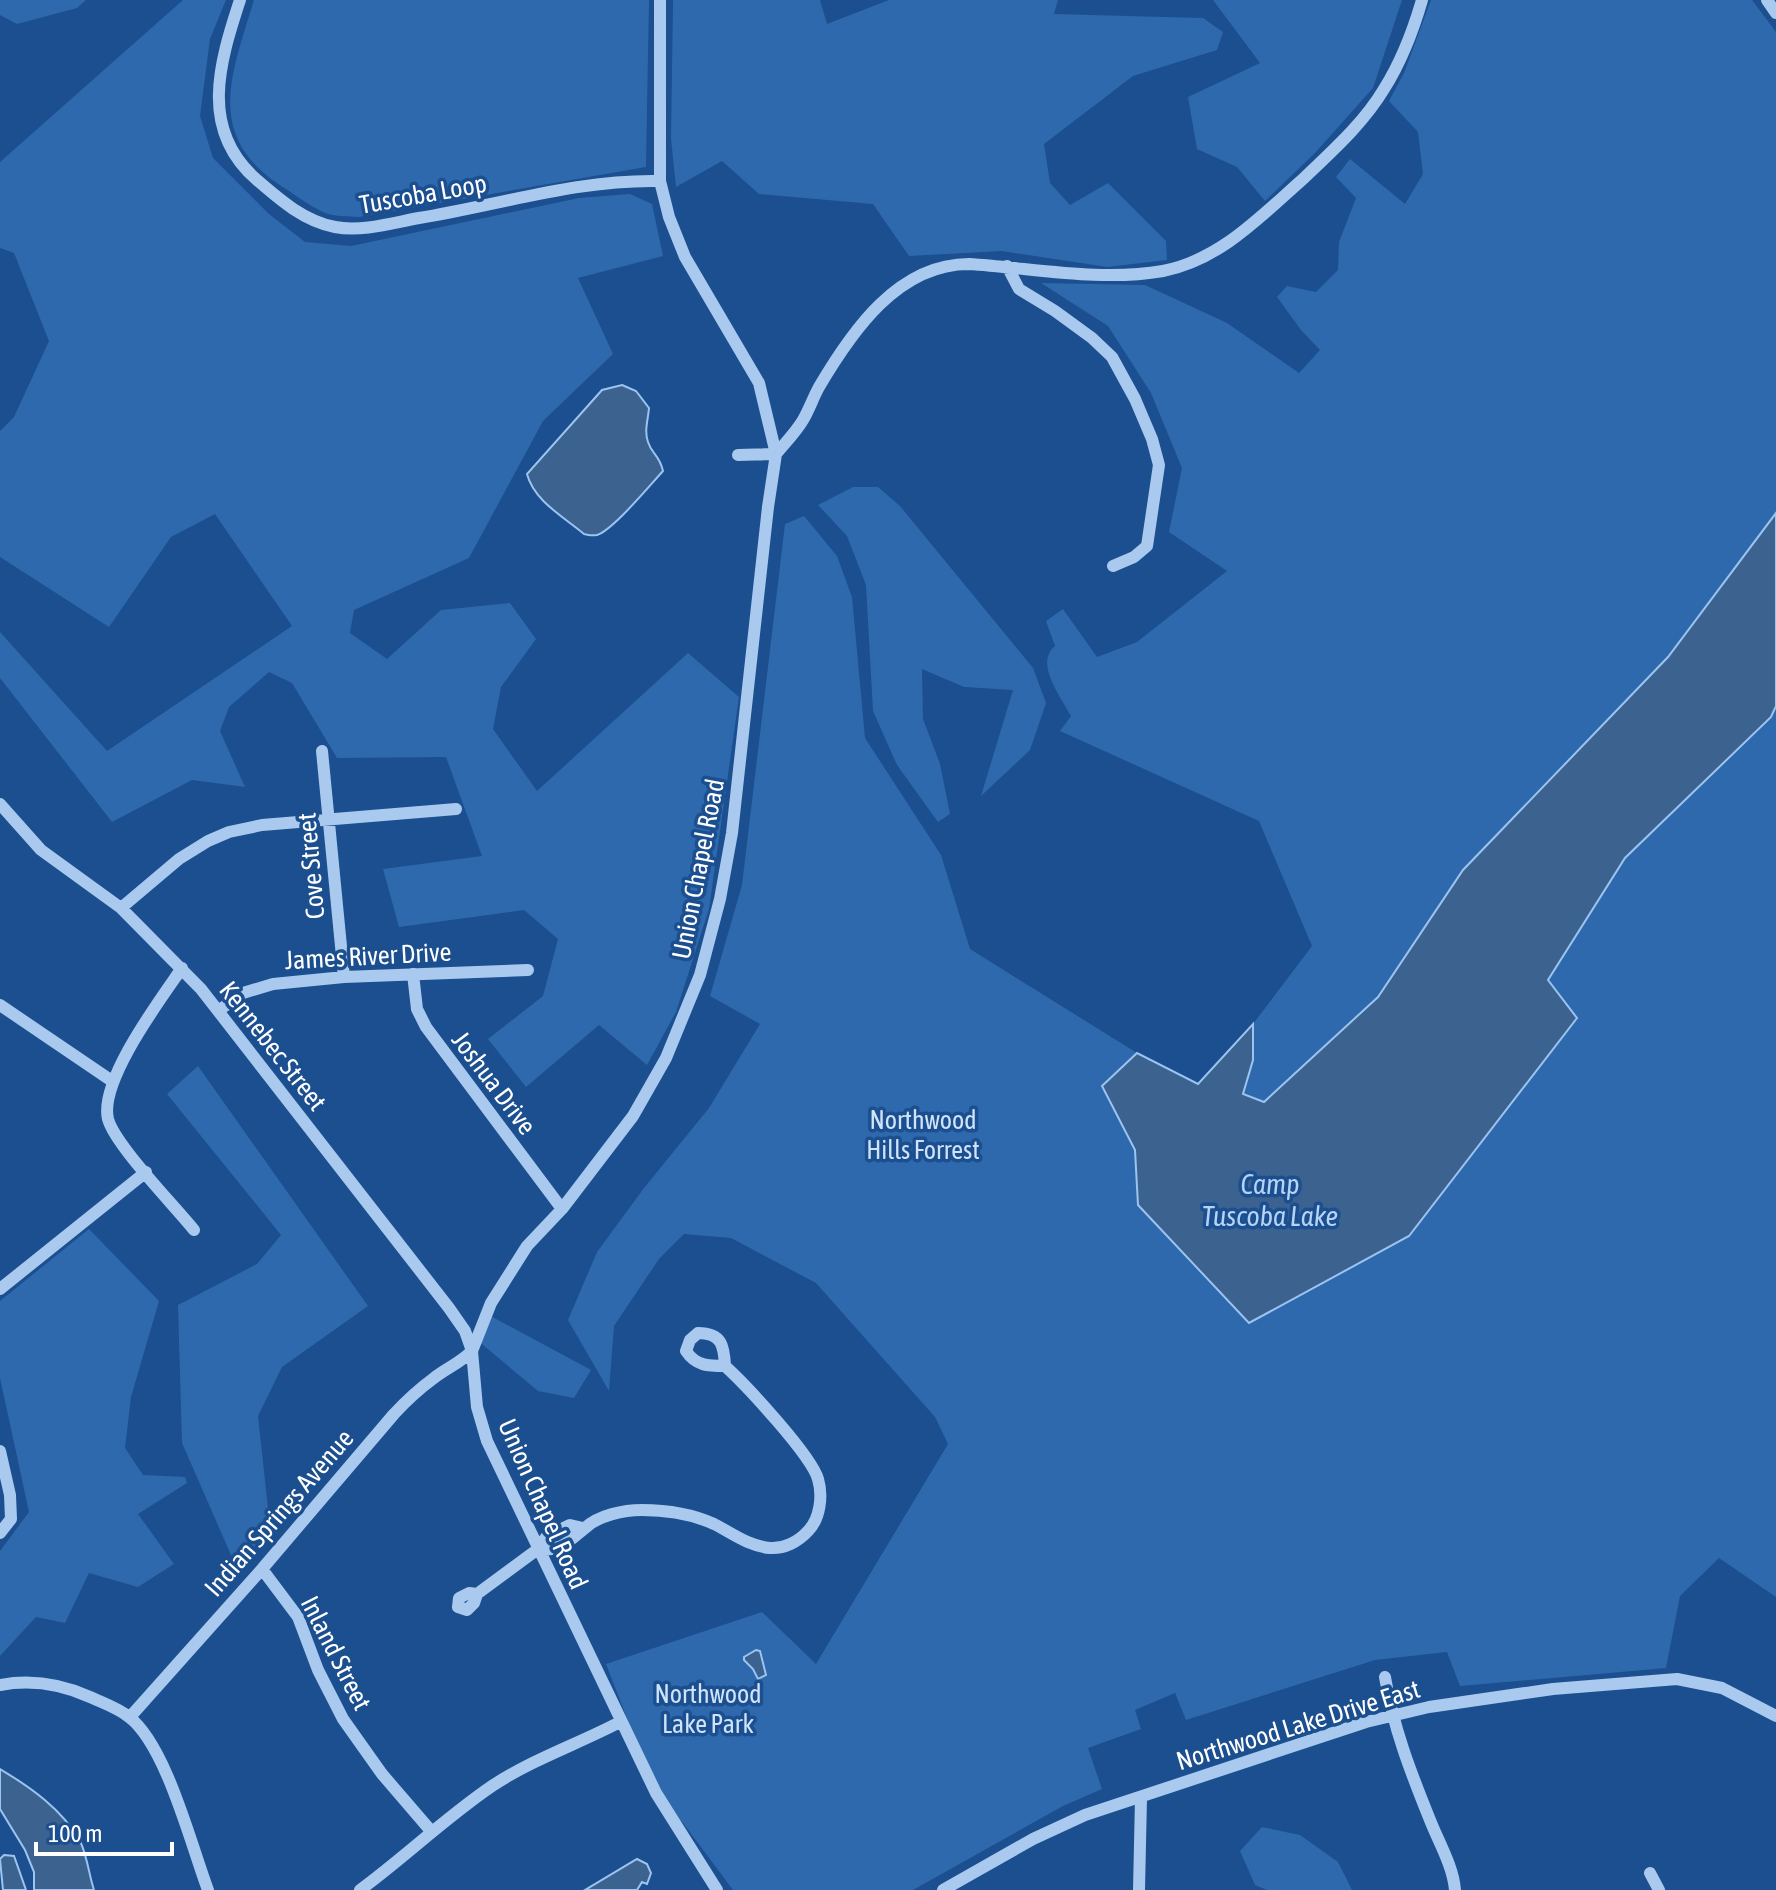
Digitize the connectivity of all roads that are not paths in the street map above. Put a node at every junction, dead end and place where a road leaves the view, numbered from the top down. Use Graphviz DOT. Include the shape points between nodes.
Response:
graph roads {
  1 [pos="240,0"];
  2 [pos="660,0"];
  3 [pos="1422,0"];
  4 [pos="1767,0"];
  5 [pos="1776,13"];
  6 [pos="660,181"];
  7 [pos="1007,266"];
  8 [pos="776,454"];
  9 [pos="738,455"];
  10 [pos="1113,566"];
  11 [pos="322,751"];
  12 [pos="456,809"];
  13 [pos="2,812"];
  14 [pos="329,821"];
  15 [pos="121,908"];
  16 [pos="182,968"];
  17 [pos="528,970"];
  18 [pos="413,974"];
  19 [pos="344,977"];
  20 [pos="0,1005"];
  21 [pos="218,1011"];
  22 [pos="112,1081"];
  23 [pos="146,1172"];
  24 [pos="562,1209"];
  25 [pos="194,1230"];
  26 [pos="0,1289"];
  27 [pos="472,1351"];
  28 [pos="725,1366"];
  29 [pos="0,1451"];
  30 [pos="0,1533"];
  31 [pos="538,1549"];
  32 [pos="262,1569"];
  33 [pos="477,1594"];
  34 [pos="1385,1677"];
  35 [pos="0,1685"];
  36 [pos="1776,1716"];
  37 [pos="130,1717"];
  38 [pos="1392,1717"];
  39 [pos="620,1722"];
  40 [pos="1141,1798"];
  41 [pos="431,1831"];
  42 [pos="1650,1873"];
  43 [pos="208,1890"];
  44 [pos="360,1890"];
  45 [pos="717,1890"];
  46 [pos="943,1890"];
  47 [pos="1139,1890"];
  48 [pos="1455,1890"];
  49 [pos="1659,1890"];
  1 -- 6 [label="street, Tuscoba Loop" via="219,90 224,135 249,173 314,221 358,228 601,183"];
  2 -- 6 [label="street, Union Chapel Road"];
  3 -- 7 [label="street" via="1400,60 1372,108 1334,150 1224,246 1189,264 1138,274"];
  4 -- 5 [label="street"];
  6 -- 8 [label="street, Union Chapel Road" via="685,257 759,383"];
  7 -- 8 [label="street" via="936,267 897,288 839,356 802,422"];
  7 -- 10 [label="street" via="1019,289 1112,357 1152,439 1159,465 1147,546"];
  8 -- 9 [label="street"];
  8 -- 24 [label="street, Union Chapel Road" via="732,833 708,947 685,1018 645,1097"];
  11 -- 14 [label="street, Cove Street"];
  12 -- 14 [label="street"];
  13 -- 15 [label="street, Kennebec Street" via="58,865"];
  14 -- 15 [label="street" via="251,827 208,841"];
  14 -- 19 [label="street, Cove Street"];
  15 -- 16 [label="street, Kennebec Street"];
  16 -- 21 [label="street, Kennebec Street"];
  16 -- 22 [label="street"];
  17 -- 18 [label="street, James River Drive"];
  18 -- 19 [label="street, James River Drive"];
  18 -- 24 [label="street, Joshua Drive" via="417,1009 426,1027"];
  19 -- 21 [label="street, James River Drive" via="263,986"];
  20 -- 22 [label="street"];
  21 -- 27 [label="street, Kennebec Street" via="430,1282 465,1331"];
  22 -- 23 [label="street" via="108,1120"];
  23 -- 25 [label="street"];
  23 -- 26 [label="street"];
  24 -- 27 [label="street, Union Chapel Road" via="514,1264"];
  27 -- 31 [label="street, Union Chapel Road" via="477,1407 487,1441"];
  27 -- 32 [label="street, Indian Springs Avenue" via="401,1406"];
  28 -- 31 [label="street" via="814,1472 820,1494 813,1526 797,1541 776,1548 661,1510 626,1511 583,1528 570,1525 547,1536"];
  29 -- 30 [label="street" via="11,1519"];
  31 -- 33 [label="street"];
  31 -- 39 [label="street, Union Chapel Road"];
  32 -- 37 [label="street, Indian Springs Avenue"];
  32 -- 41 [label="street, Inland Street" via="298,1617 343,1719"];
  34 -- 38 [label="street"];
  35 -- 37 [label="street" via="57,1685"];
  36 -- 38 [label="street, Northwood Lake Drive East" via="1722,1688 1677,1679 1485,1698"];
  37 -- 43 [label="street" via="163,1769"];
  38 -- 40 [label="street, Northwood Lake Drive East"];
  38 -- 48 [label="street"];
  39 -- 41 [label="street" via="524,1767"];
  39 -- 45 [label="street, Union Chapel Road" via="667,1813"];
  40 -- 46 [label="street, Northwood Lake Drive East" via="1063,1823"];
  40 -- 47 [label="street"];
  41 -- 44 [label="street"];
  42 -- 49 [label="street"];
}
